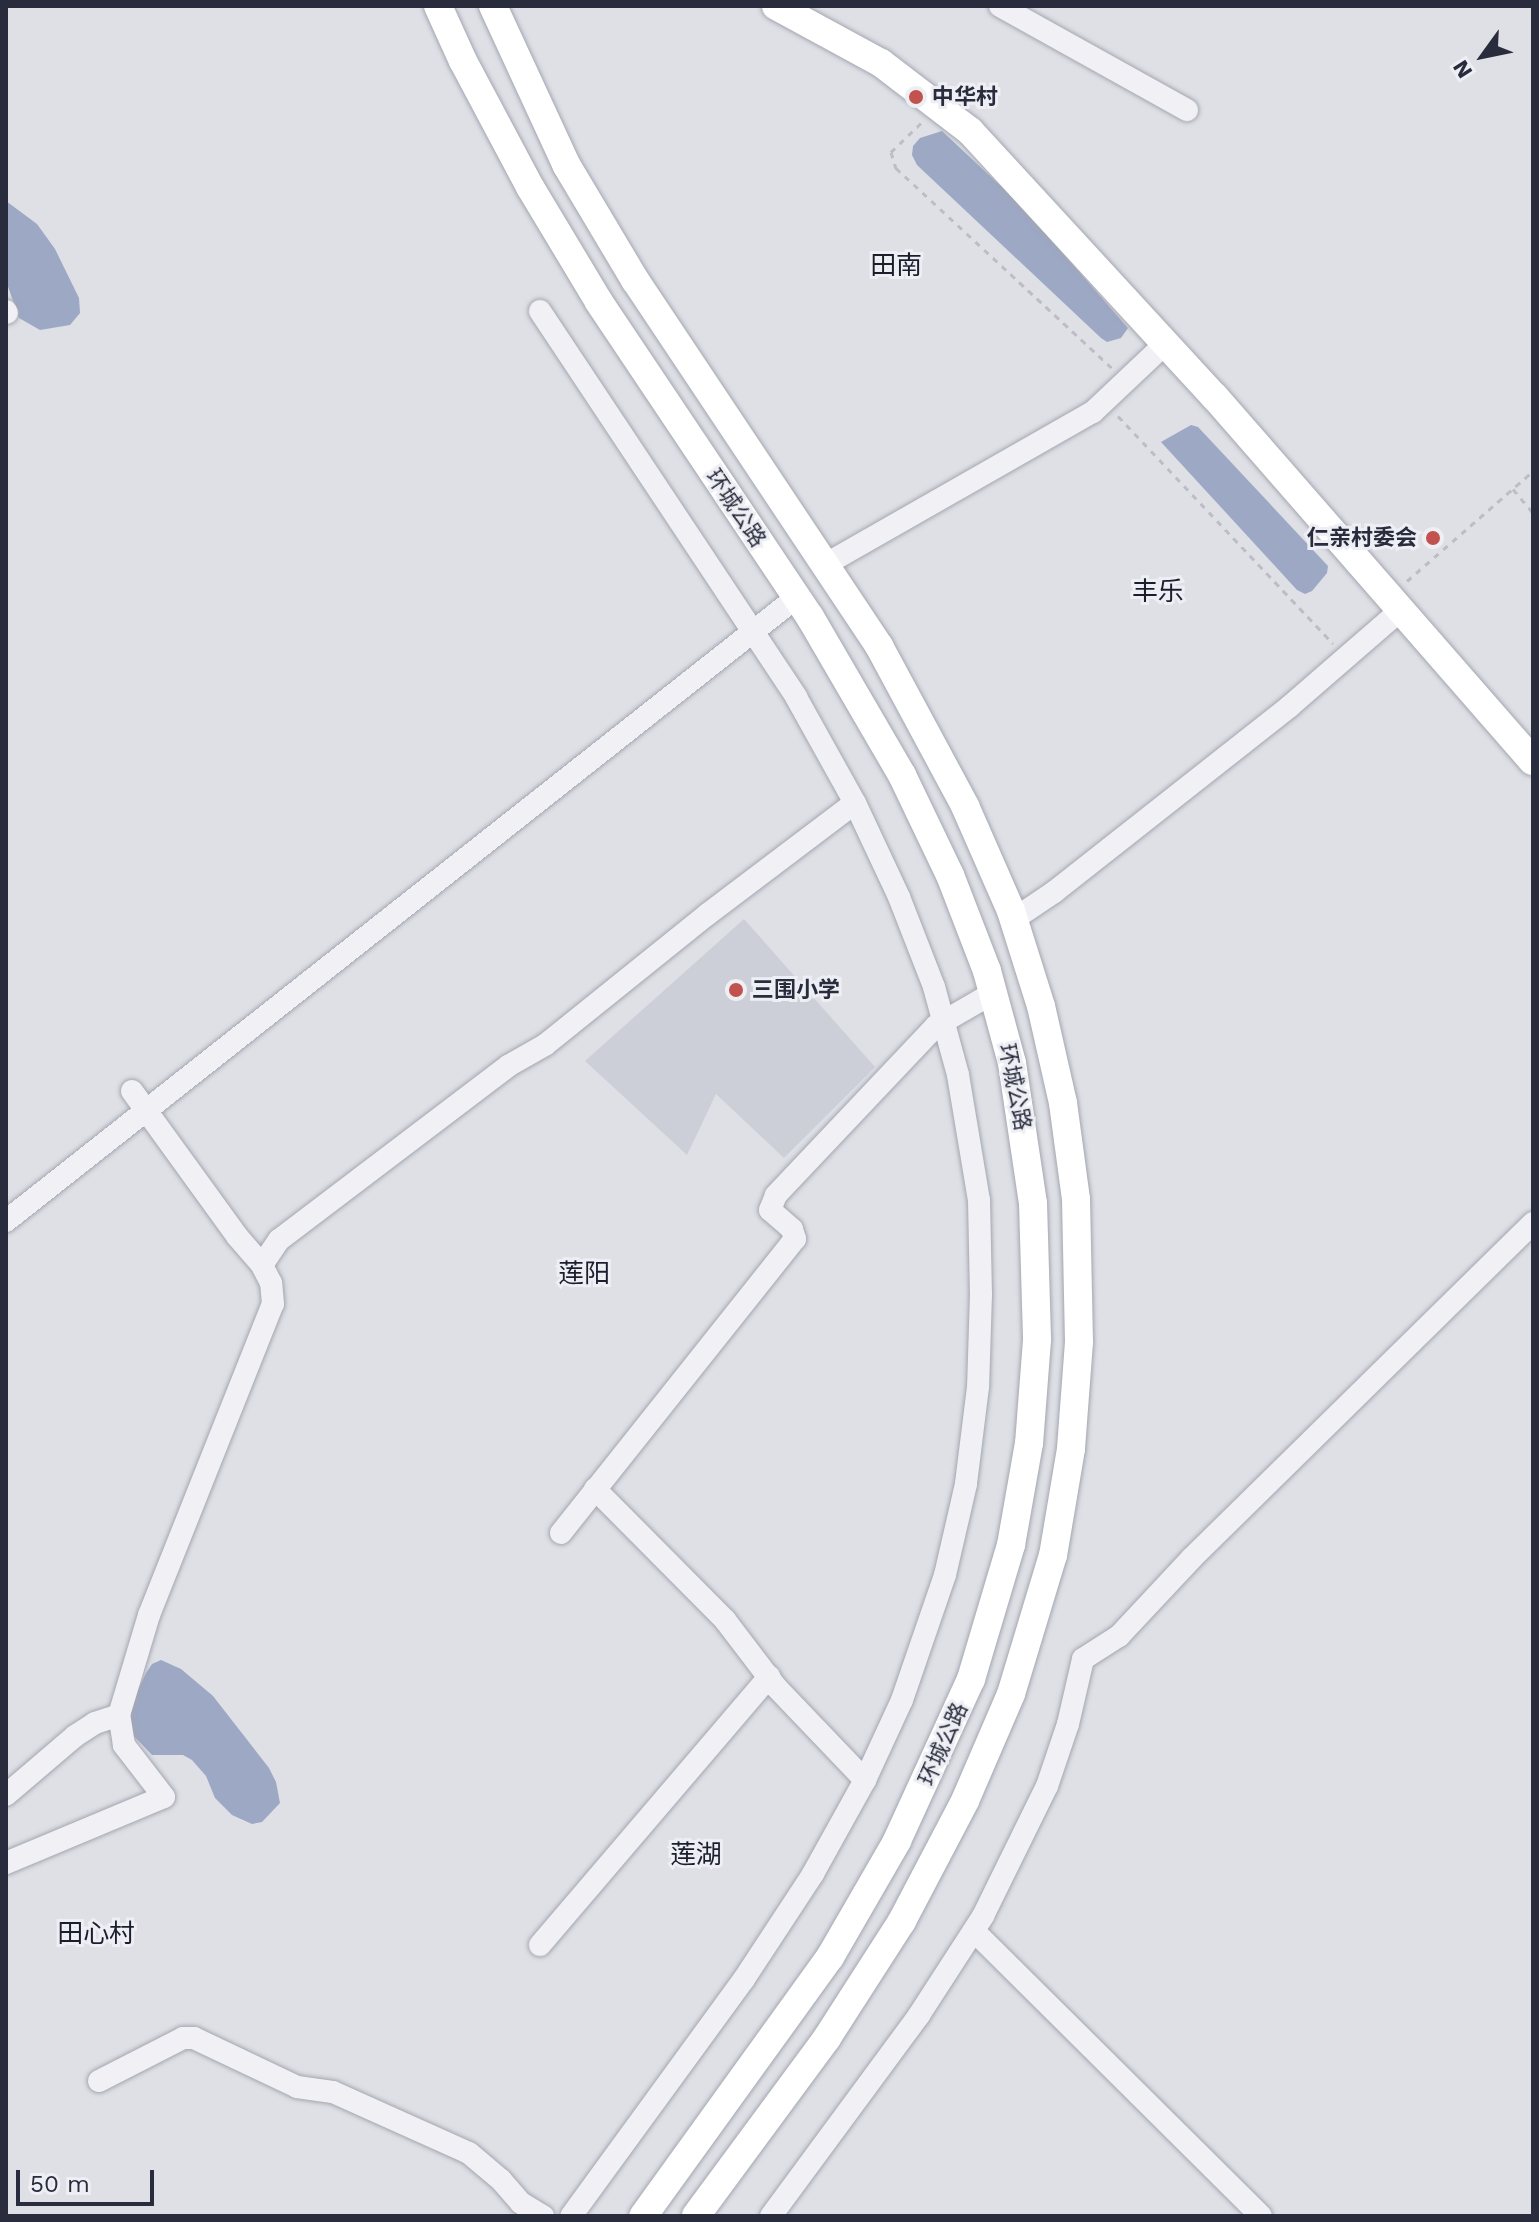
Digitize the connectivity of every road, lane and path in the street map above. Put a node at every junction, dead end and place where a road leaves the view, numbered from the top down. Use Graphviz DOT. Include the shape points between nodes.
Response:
graph roads {
  1 [pos="438,6"];
  2 [pos="493,6"];
  3 [pos="776,6"];
  4 [pos="1000,6"];
  5 [pos="942,108"];
  6 [pos="1187,110"];
  7 [pos="540,311"];
  8 [pos="1166,343"];
  9 [pos="694,369"];
  10 [pos="1126,381"];
  11 [pos="659,393"];
  12 [pos="1104,402"];
  13 [pos="1533,471"];
  14 [pos="1513,489"];
  15 [pos="1533,513"];
  16 [pos="826,564"];
  17 [pos="797,597"];
  18 [pos="1395,603"];
  19 [pos="754,631"];
  20 [pos="1347,657"];
  21 [pos="1533,761"];
  22 [pos="855,803"];
  23 [pos="1014,919"];
  24 [pos="993,993"];
  25 [pos="944,1022"];
  26 [pos="132,1091"];
  27 [pos="146,1111"];
  28 [pos="6,1221"];
  29 [pos="1533,1223"];
  30 [pos="262,1265"];
  31 [pos="595,1489"];
  32 [pos="561,1533"];
  33 [pos="769,1677"];
  34 [pos="119,1715"];
  35 [pos="865,1780"];
  36 [pos="6,1795"];
  37 [pos="6,1863"];
  38 [pos="974,1931"];
  39 [pos="540,1945"];
  40 [pos="99,2081"];
  41 [pos="534,2214"];
  42 [pos="571,2216"];
  43 [pos="643,2216"];
  44 [pos="696,2216"];
  45 [pos="771,2216"];
  46 [pos="1261,2216"];
  1 -- 11 [label="main road, 环城公路" via="530,187"];
  2 -- 9 [label="main road, 环城公路" via="567,166"];
  3 -- 5 [label="main road" via="852,45"];
  4 -- 6 [label="street"];
  5 -- 8 [label="main road" via="970,131"];
  5 -- 10 [label="path" via="898,142 891,152 896,168"];
  7 -- 19 [label="street"];
  8 -- 10 [label="street"];
  8 -- 18 [label="main road"];
  9 -- 11 [label="main road"];
  9 -- 16 [label="main road, 环城公路"];
  10 -- 12 [label="street"];
  11 -- 17 [label="main road, 环城公路"];
  12 -- 16 [label="street"];
  12 -- 20 [label="path"];
  13 -- 14 [label="path"];
  14 -- 15 [label="path"];
  14 -- 18 [label="path"];
  16 -- 23 [label="main road, 环城公路" via="933,741"];
  17 -- 19 [label="street"];
  17 -- 24 [label="main road, 环城公路" via="873,721 927,825 971,926"];
  18 -- 20 [label="street"];
  18 -- 21 [label="main road"];
  19 -- 22 [label="street"];
  19 -- 27 [label="street"];
  20 -- 23 [label="street"];
  22 -- 25 [label="street" via="920,945"];
  22 -- 30 [label="street" via="545,1045 508,1066 279,1240"];
  23 -- 44 [label="main road, 环城公路" via="1058,1079 1079,1247 1076,1395 1053,1555 994,1739 935,1861 835,2026"];
  24 -- 25 [label="street"];
  24 -- 43 [label="main road, 环城公路" via="1012,1063 1028,1158 1037,1294 1029,1443 1000,1590 954,1722 865,1899 792,2013"];
  25 -- 31 [label="street" via="776,1195 770,1210 792,1229 795,1239"];
  25 -- 35 [label="street" via="979,1200 981,1323 975,1412 956,1533 933,1617"];
  26 -- 27 [label="street"];
  27 -- 28 [label="street"];
  27 -- 30 [label="street"];
  29 -- 38 [label="street" via="1119,1636 1083,1659 1047,1786"];
  30 -- 34 [label="street" via="271,1283 270,1314 149,1615"];
  31 -- 32 [label="street"];
  31 -- 33 [label="street" via="725,1620"];
  33 -- 35 [label="street"];
  33 -- 39 [label="street"];
  34 -- 36 [label="street" via="75,1736"];
  34 -- 37 [label="street" via="124,1745 164,1797"];
  35 -- 42 [label="street" via="813,1874 744,1979"];
  38 -- 45 [label="street"];
  38 -- 46 [label="street"];
  40 -- 41 [label="street" via="183,2038 194,2038 297,2087 333,2092 469,2153"];
}
